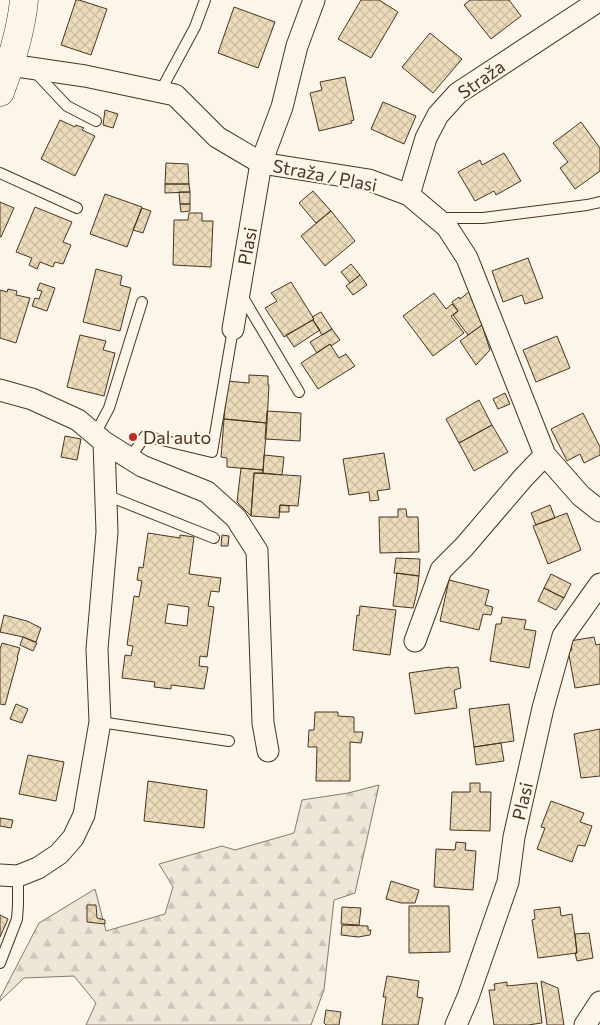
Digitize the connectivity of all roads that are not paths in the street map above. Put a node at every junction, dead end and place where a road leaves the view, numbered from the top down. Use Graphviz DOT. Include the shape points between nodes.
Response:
graph roads {
  1 [pos="24,0"];
  2 [pos="205,0"];
  3 [pos="314,0"];
  4 [pos="600,0"];
  5 [pos="21,67"];
  6 [pos="0,92"];
  7 [pos="160,92"];
  8 [pos="96,120"];
  9 [pos="261,163"];
  10 [pos="0,173"];
  11 [pos="409,195"];
  12 [pos="600,202"];
  13 [pos="77,208"];
  14 [pos="435,218"];
  15 [pos="239,291"];
  16 [pos="142,302"];
  17 [pos="233,329"];
  18 [pos="0,390"];
  19 [pos="299,392"];
  20 [pos="99,438"];
  21 [pos="545,455"];
  22 [pos="130,458"];
  23 [pos="106,495"];
  24 [pos="600,511"];
  25 [pos="214,538"];
  26 [pos="600,584"];
  27 [pos="416,641"];
  28 [pos="100,722"];
  29 [pos="229,742"];
  30 [pos="268,751"];
  31 [pos="9,875"];
  32 [pos="0,963"];
  33 [pos="456,1025"];
  1 -- 5 [label="main road"];
  2 -- 7 [label="lane" via="195,27"];
  3 -- 9 [label="street" via="297,46 282,107"];
  4 -- 11 [label="street, Straža" via="458,94 438,115 426,138"];
  5 -- 6 [label="main road"];
  5 -- 7 [label="street, Straža / Plasi"];
  5 -- 8 [label="lane" via="67,106"];
  7 -- 9 [label="street, Straža / Plasi" via="175,95 216,137"];
  9 -- 11 [label="street, Straža / Plasi" via="369,180"];
  9 -- 15 [label="street, Plasi"];
  10 -- 13 [label="lane"];
  11 -- 14 [label="street, Straža / Plasi"];
  12 -- 14 [label="lane" via="483,218"];
  14 -- 21 [label="street, Straža / Plasi" via="446,227 467,258"];
  15 -- 17 [label="street, Plasi"];
  15 -- 19 [label="lane"];
  16 -- 20 [label="lane"];
  17 -- 22 [label="lane" via="212,452 145,436"];
  18 -- 20 [label="street" via="32,399 78,420"];
  20 -- 22 [label="street"];
  20 -- 23 [label="street"];
  21 -- 24 [label="street, Straža / Plasi" via="581,496"];
  21 -- 27 [label="street" via="441,570"];
  22 -- 30 [label="street" via="207,492 236,518 257,551 263,724"];
  23 -- 25 [label="lane"];
  23 -- 28 [label="street" via="107,532 97,649"];
  26 -- 33 [label="street, Plasi" via="563,636 514,837 508,882"];
  28 -- 29 [label="lane"];
  28 -- 31 [label="street" via="84,815 73,838 59,854 38,868"];
  31 -- 32 [label="lane" via="18,905 17,919"];
}
